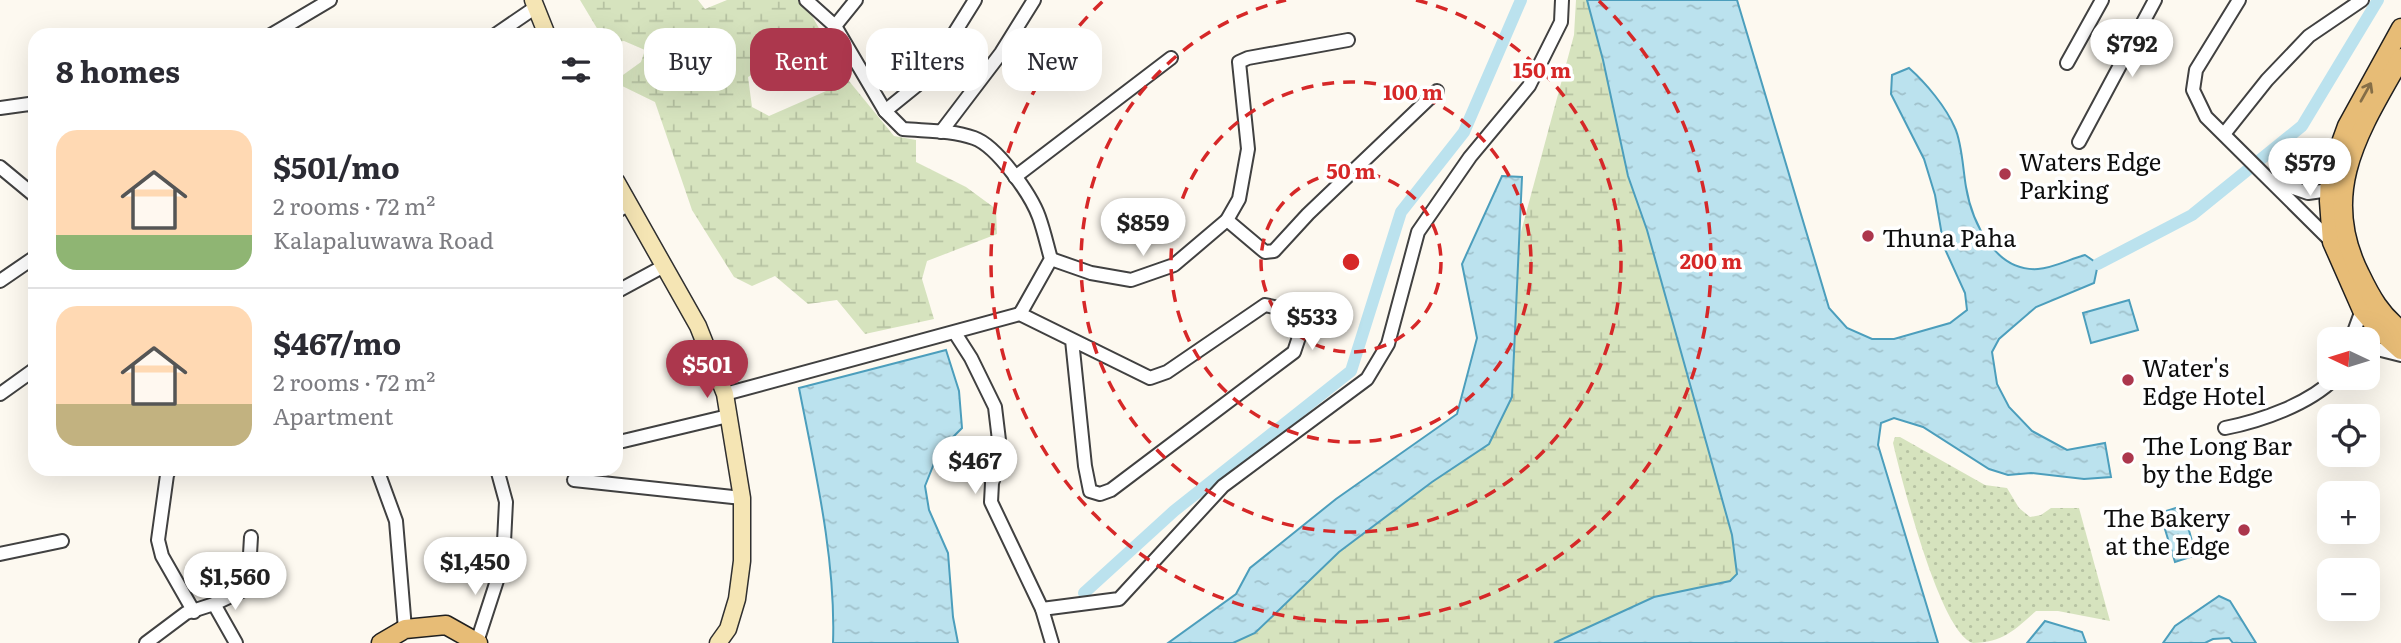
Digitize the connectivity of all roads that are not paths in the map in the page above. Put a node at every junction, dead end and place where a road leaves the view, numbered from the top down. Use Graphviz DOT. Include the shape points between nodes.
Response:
graph roads {
  1 [pos="330,0"];
  2 [pos="806,0"];
  3 [pos="856,0"];
  4 [pos="975,0"];
  5 [pos="1034,0"];
  6 [pos="1562,0"];
  7 [pos="2102,0"];
  8 [pos="2155,0"];
  9 [pos="2239,0"];
  10 [pos="2362,0"];
  11 [pos="535,4"];
  12 [pos="835,26"];
  13 [pos="283,28"];
  14 [pos="504,28"];
  15 [pos="544,28"];
  16 [pos="1348,40"];
  17 [pos="2399,44"];
  18 [pos="1171,58"];
  19 [pos="2067,63"];
  20 [pos="1437,91"];
  21 [pos="28,104"];
  22 [pos="0,108"];
  23 [pos="885,111"];
  24 [pos="941,132"];
  25 [pos="2224,134"];
  26 [pos="2079,142"];
  27 [pos="0,167"];
  28 [pos="1015,177"];
  29 [pos="2264,177"];
  30 [pos="28,190"];
  31 [pos="2334,197"];
  32 [pos="623,209"];
  33 [pos="1227,220"];
  34 [pos="2332,242"];
  35 [pos="1051,259"];
  36 [pos="28,262"];
  37 [pos="664,266"];
  38 [pos="0,281"];
  39 [pos="623,288"];
  40 [pos="2362,310"];
  41 [pos="1020,314"];
  42 [pos="2356,327"];
  43 [pos="2384,330"];
  44 [pos="954,333"];
  45 [pos="1072,340"];
  46 [pos="2380,350"];
  47 [pos="2401,350"];
  48 [pos="2401,355"];
  49 [pos="28,374"];
  50 [pos="2321,390"];
  51 [pos="0,394"];
  52 [pos="725,394"];
  53 [pos="729,416"];
  54 [pos="2225,428"];
  55 [pos="623,441"];
  56 [pos="167,476"];
  57 [pos="380,476"];
  58 [pos="499,476"];
  59 [pos="574,480"];
  60 [pos="742,498"];
  61 [pos="251,537"];
  62 [pos="62,541"];
  63 [pos="0,554"];
  64 [pos="214,604"];
  65 [pos="1042,609"];
  66 [pos="194,611"];
  67 [pos="405,629"];
  68 [pos="146,643"];
  69 [pos="236,643"];
  70 [pos="381,643"];
  71 [pos="477,643"];
  72 [pos="718,643"];
  73 [pos="1052,643"];
  1 -- 13 [label="street"];
  2 -- 12 [label="street"];
  3 -- 12 [label="street"];
  4 -- 23 [label="street" via="927,77"];
  5 -- 24 [label="street" via="1001,53"];
  6 -- 65 [label="street" via="1561,22 1529,86 1470,157 1418,232 1388,344 1367,379 1223,486 1119,599"];
  7 -- 19 [label="street"];
  8 -- 26 [label="street"];
  9 -- 25 [label="street" via="2196,70 2193,90 2206,117"];
  10 -- 25 [label="street" via="2309,36"];
  11 -- 14 [label="street"];
  11 -- 15 [label="street"];
  12 -- 23 [label="street"];
  16 -- 33 [label="street" via="1239,62 1248,149 1239,199"];
  17 -- 31 [label="main road"];
  18 -- 28 [label="street"];
  20 -- 33 [label="street" via="1274,251 1265,252"];
  21 -- 22 [label="street"];
  23 -- 24 [label="street" via="903,129"];
  24 -- 28 [label="street" via="975,138"];
  25 -- 29 [label="street"];
  27 -- 30 [label="street"];
  28 -- 35 [label="street" via="1038,214"];
  29 -- 31 [label="street"];
  29 -- 34 [label="street"];
  31 -- 34 [label="main road"];
  31 -- 43 [label="main road" via="2353,261"];
  32 -- 37 [label="street"];
  33 -- 35 [label="street" via="1174,265 1131,280"];
  34 -- 40 [label="main road"];
  35 -- 41 [label="street"];
  36 -- 38 [label="street"];
  37 -- 39 [label="street"];
  37 -- 52 [label="street" via="698,326"];
  40 -- 42 [label="street"];
  40 -- 43 [label="main road"];
  41 -- 44 [label="street"];
  41 -- 45 [label="street"];
  43 -- 47 [label="main road"];
  44 -- 52 [label="street"];
  44 -- 65 [label="street" via="995,407 1001,457 991,502"];
  45 -- 45 [label="street" via="1085,466 1090,491 1100,494 1294,352 1299,337 1279,308 1265,305 1167,372 1150,378"];
  46 -- 48 [label="street"];
  49 -- 51 [label="street"];
  50 -- 54 [label="street" via="2311,398"];
  52 -- 53 [label="street"];
  53 -- 55 [label="street"];
  53 -- 60 [label="street"];
  56 -- 66 [label="street" via="158,540 162,556"];
  57 -- 67 [label="street" via="396,521"];
  58 -- 71 [label="street" via="506,502 503,562"];
  59 -- 60 [label="street"];
  60 -- 72 [label="street" via="737,599 728,629"];
  61 -- 64 [label="street" via="248,588"];
  62 -- 63 [label="street"];
  64 -- 66 [label="street"];
  64 -- 69 [label="street"];
  65 -- 73 [label="street"];
  66 -- 68 [label="street" via="186,612"];
  67 -- 70 [label="main road"];
  67 -- 71 [label="main road" via="446,625"];
}
